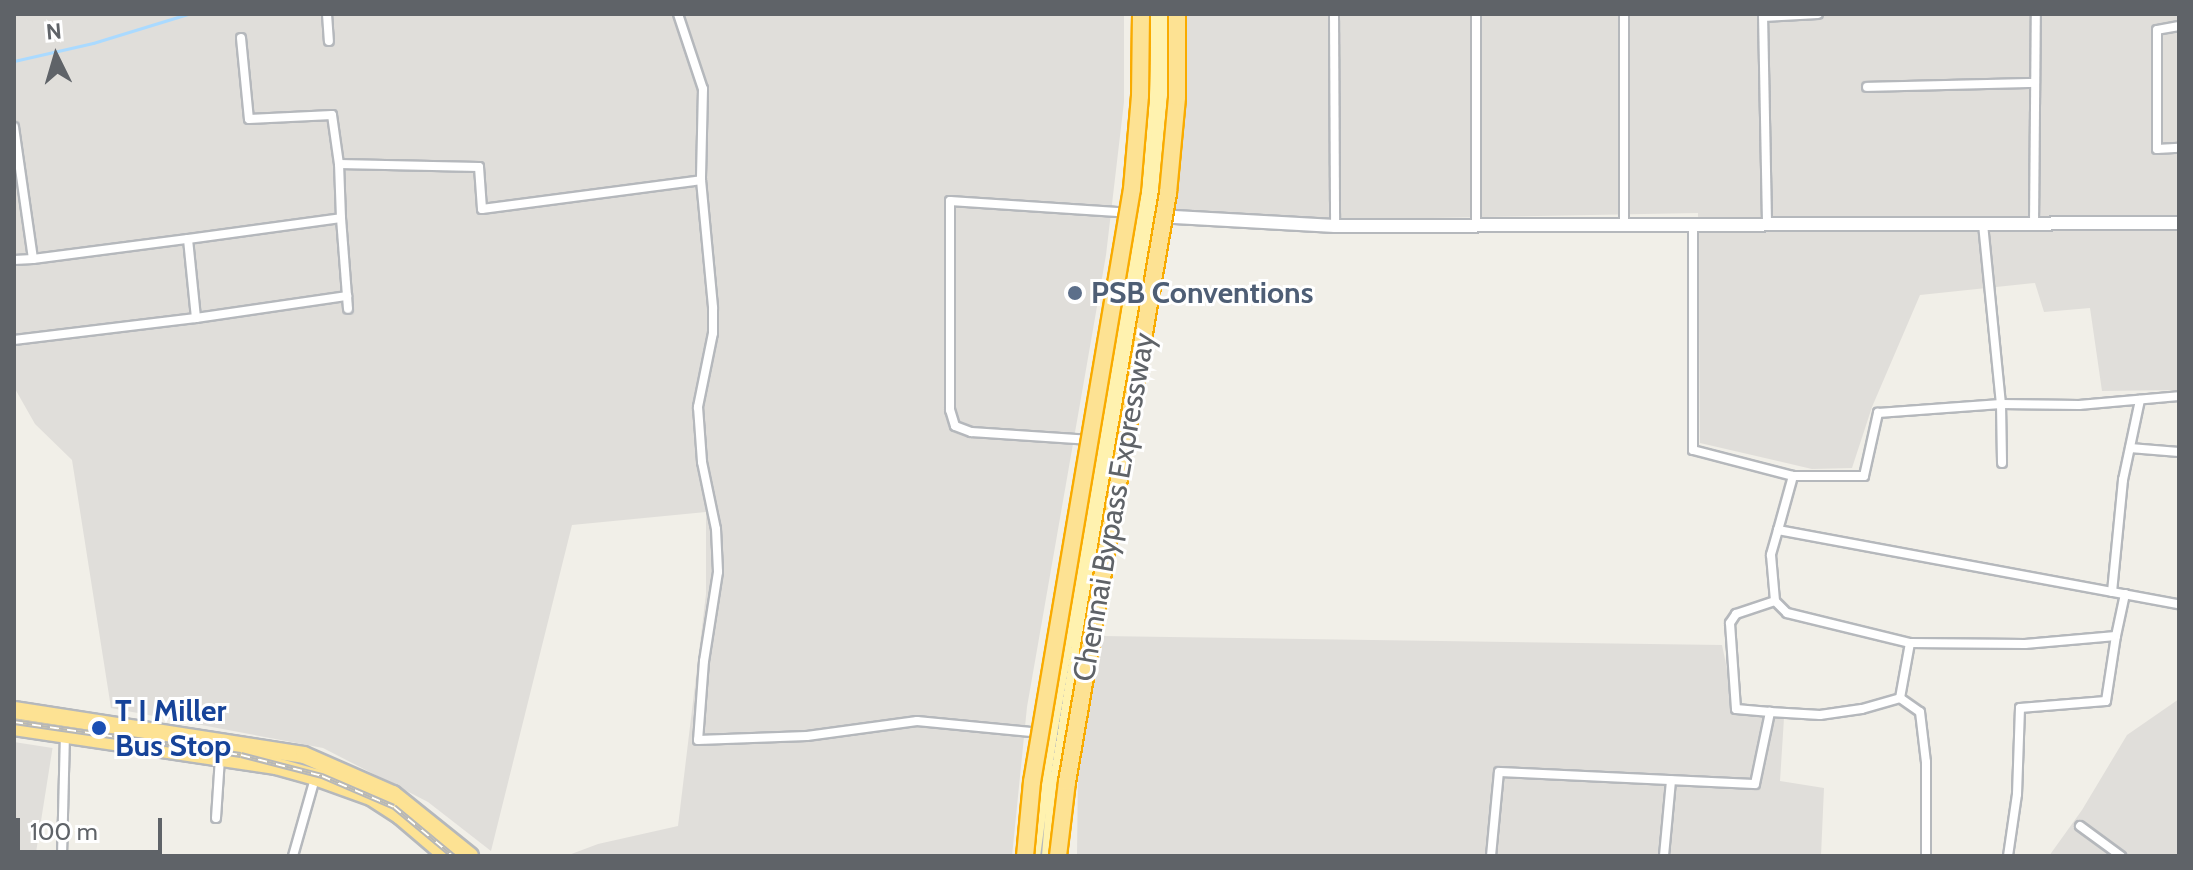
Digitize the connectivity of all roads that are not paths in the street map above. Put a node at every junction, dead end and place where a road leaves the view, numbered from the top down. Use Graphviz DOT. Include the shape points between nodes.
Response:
graph roads {
  1 [pos="327,14"];
  2 [pos="678,14"];
  3 [pos="1141,14"];
  4 [pos="1151,14"];
  5 [pos="1163,14"];
  6 [pos="1177,14"];
  7 [pos="1334,14"];
  8 [pos="1476,14"];
  9 [pos="1624,14"];
  10 [pos="1818,14"];
  11 [pos="2036,14"];
  12 [pos="1763,16"];
  13 [pos="2179,26"];
  14 [pos="241,38"];
  15 [pos="329,41"];
  16 [pos="2035,83"];
  17 [pos="1867,87"];
  18 [pos="14,127"];
  19 [pos="2179,148"];
  20 [pos="339,164"];
  21 [pos="701,180"];
  22 [pos="1143,215"];
  23 [pos="341,218"];
  24 [pos="2034,223"];
  25 [pos="2179,223"];
  26 [pos="1983,224"];
  27 [pos="1335,226"];
  28 [pos="1476,226"];
  29 [pos="1624,226"];
  30 [pos="1693,226"];
  31 [pos="1767,226"];
  32 [pos="188,239"];
  33 [pos="33,259"];
  34 [pos="14,260"];
  35 [pos="347,296"];
  36 [pos="348,309"];
  37 [pos="196,318"];
  38 [pos="14,340"];
  39 [pos="2179,396"];
  40 [pos="2140,400"];
  41 [pos="2001,404"];
  42 [pos="1102,441"];
  43 [pos="2130,448"];
  44 [pos="2179,452"];
  45 [pos="2002,463"];
  46 [pos="1793,476"];
  47 [pos="1778,530"];
  48 [pos="2112,592"];
  49 [pos="2125,594"];
  50 [pos="1775,601"];
  51 [pos="2179,604"];
  52 [pos="2116,636"];
  53 [pos="1910,643"];
  54 [pos="1900,698"];
  55 [pos="14,710"];
  56 [pos="1770,712"];
  57 [pos="14,727"];
  58 [pos="1050,734"];
  59 [pos="65,735"];
  60 [pos="220,757"];
  61 [pos="315,777"];
  62 [pos="1671,780"];
  63 [pos="216,818"];
  64 [pos="2080,826"];
  65 [pos="62,856"];
  66 [pos="293,856"];
  67 [pos="447,856"];
  68 [pos="470,856"];
  69 [pos="1025,856"];
  70 [pos="1033,856"];
  71 [pos="1049,856"];
  72 [pos="1058,856"];
  73 [pos="1491,856"];
  74 [pos="1664,856"];
  75 [pos="1926,856"];
  76 [pos="2008,856"];
  77 [pos="2121,856"];
  1 -- 15 [label="street"];
  2 -- 21 [label="street" via="703,89"];
  3 -- 69 [label="highway, Chennai Bypass Expressway, bridge" via="1132,189 1032,782"];
  4 -- 22 [label="main road"];
  5 -- 22 [label="main road" via="1160,122"];
  6 -- 72 [label="highway, Chennai Bypass Expressway, bridge" via="1177,97 1168,193"];
  7 -- 27 [label="street"];
  8 -- 28 [label="street"];
  9 -- 29 [label="street"];
  10 -- 12 [label="street"];
  11 -- 16 [label="street"];
  12 -- 31 [label="street"];
  13 -- 19 [label="street" via="2157,30 2157,149"];
  14 -- 20 [label="street" via="249,119 332,115"];
  16 -- 17 [label="street"];
  16 -- 24 [label="street"];
  18 -- 33 [label="street"];
  20 -- 21 [label="street" via="479,167 482,209"];
  20 -- 23 [label="street"];
  21 -- 58 [label="street" via="713,333 698,407 718,572 698,740 807,736 917,721"];
  22 -- 27 [label="street"];
  22 -- 42 [label="main road"];
  22 -- 42 [label="street" via="950,201 950,410 955,426 971,432"];
  22 -- 71 [label="main road"];
  23 -- 32 [label="street"];
  23 -- 35 [label="street"];
  24 -- 25 [label="street"];
  24 -- 26 [label="street"];
  26 -- 31 [label="street"];
  26 -- 41 [label="street"];
  27 -- 28 [label="street"];
  28 -- 29 [label="street"];
  29 -- 30 [label="street"];
  30 -- 31 [label="street"];
  30 -- 46 [label="street" via="1693,450"];
  32 -- 33 [label="street"];
  32 -- 37 [label="street"];
  33 -- 34 [label="street"];
  35 -- 36 [label="street"];
  35 -- 37 [label="street"];
  37 -- 38 [label="street"];
  39 -- 40 [label="street"];
  40 -- 41 [label="street"];
  40 -- 43 [label="street"];
  41 -- 45 [label="street"];
  41 -- 46 [label="street" via="1878,413 1864,476"];
  42 -- 58 [label="main road"];
  43 -- 44 [label="street"];
  43 -- 48 [label="street"];
  46 -- 47 [label="street"];
  47 -- 48 [label="street"];
  47 -- 50 [label="street" via="1771,555"];
  48 -- 49 [label="street"];
  49 -- 51 [label="street"];
  49 -- 52 [label="street"];
  50 -- 53 [label="street" via="1787,613"];
  50 -- 56 [label="street" via="1736,614 1730,623 1736,709"];
  52 -- 53 [label="street" via="2025,644"];
  52 -- 76 [label="street" via="2106,701 2020,708"];
  53 -- 54 [label="street"];
  54 -- 56 [label="street" via="1820,715"];
  54 -- 75 [label="street" via="1920,712"];
  55 -- 68 [label="highway" via="304,755 393,794"];
  56 -- 62 [label="street" via="1755,784"];
  57 -- 59 [label="highway"];
  58 -- 70 [label="main road"];
  59 -- 60 [label="highway"];
  59 -- 65 [label="street"];
  60 -- 61 [label="highway"];
  60 -- 63 [label="street"];
  61 -- 66 [label="street"];
  61 -- 67 [label="highway" via="371,797"];
  62 -- 73 [label="street" via="1499,772"];
  62 -- 74 [label="street"];
  64 -- 77 [label="street"];
}
